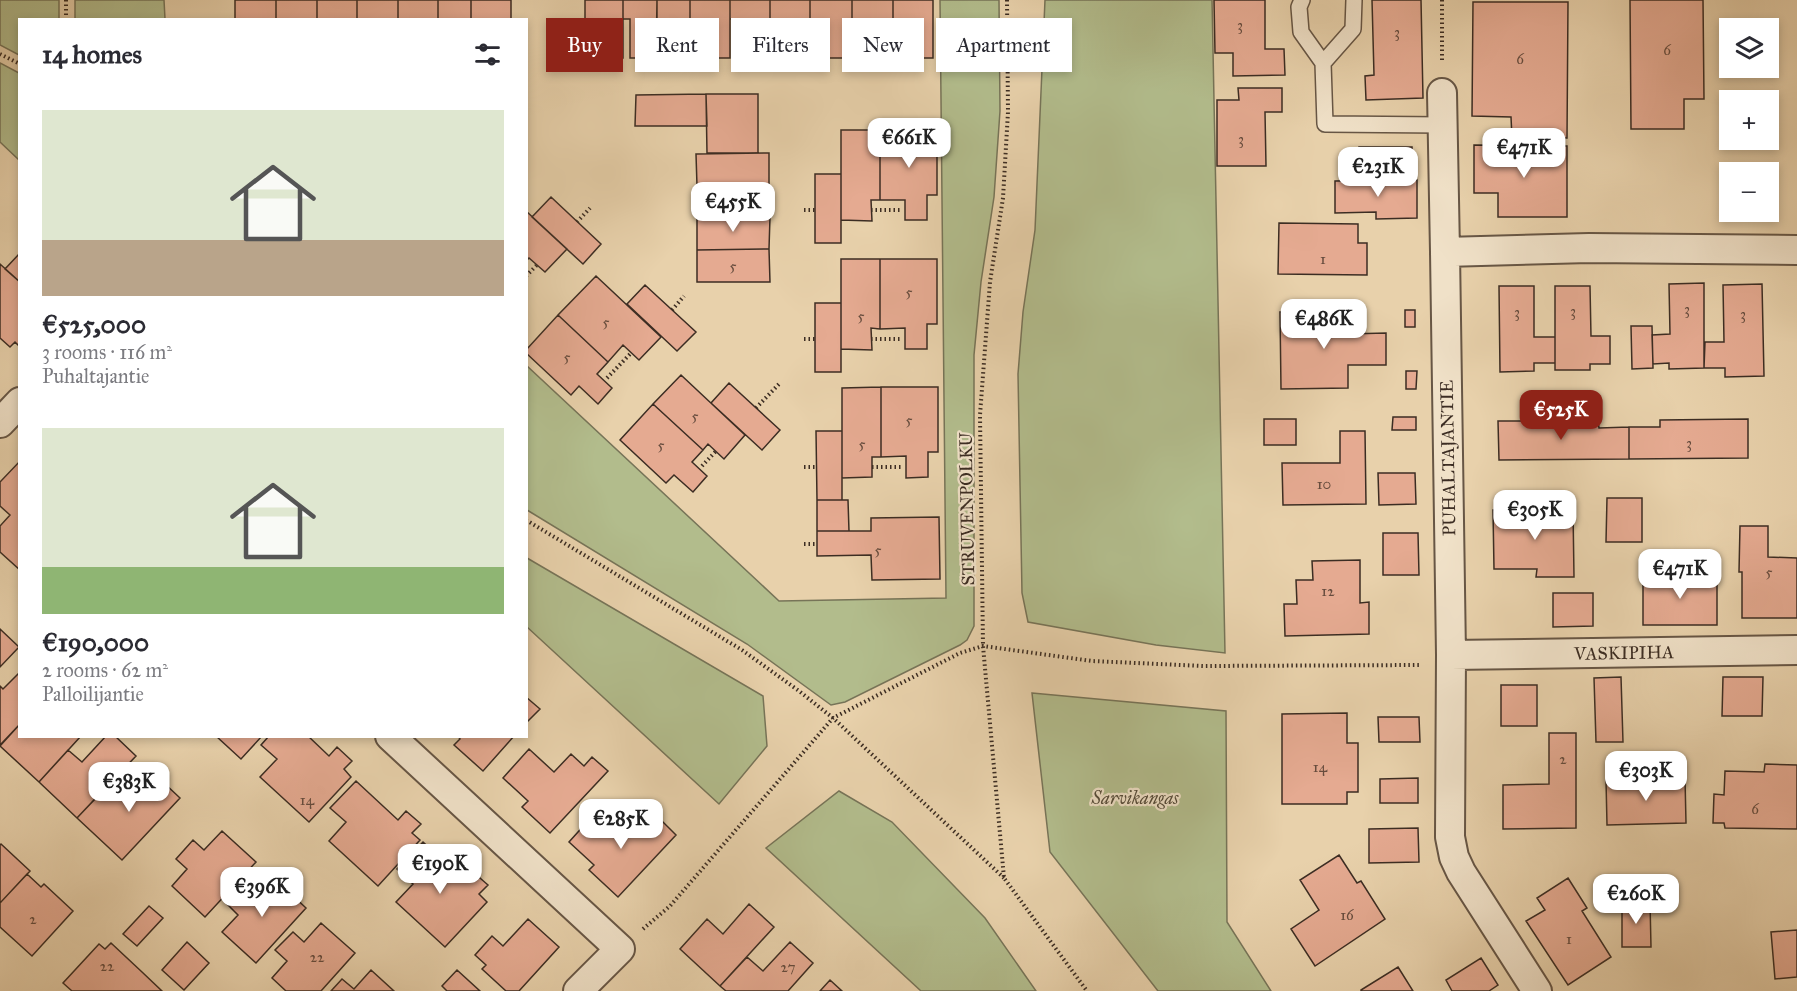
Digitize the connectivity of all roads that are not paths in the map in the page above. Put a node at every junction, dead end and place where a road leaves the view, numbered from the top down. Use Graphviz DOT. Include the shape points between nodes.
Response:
graph roads {
  1 [pos="1302,0"];
  2 [pos="1354,0"];
  3 [pos="1323,63"];
  4 [pos="1442,93"];
  5 [pos="1443,125"];
  6 [pos="1797,250"];
  7 [pos="1445,252"];
  8 [pos="18,404"];
  9 [pos="0,423"];
  10 [pos="1797,650"];
  11 [pos="1450,656"];
  12 [pos="392,738"];
  13 [pos="578,991"];
  14 [pos="1537,991"];
  1 -- 3 [label="lane" via="1301,32"];
  2 -- 3 [label="lane" via="1353,29"];
  3 -- 5 [label="lane" via="1325,124"];
  4 -- 5 [label="street, PUHALTAJANTIE"];
  5 -- 7 [label="street, PUHALTAJANTIE"];
  6 -- 7 [label="street" via="1609,248"];
  7 -- 11 [label="street, PUHALTAJANTIE"];
  8 -- 9 [label="street"];
  10 -- 11 [label="street, VASKIPIHA"];
  11 -- 14 [label="street, PUHALTAJANTIE" via="1450,837 1454,857"];
  12 -- 13 [label="street" via="620,949"];
}
